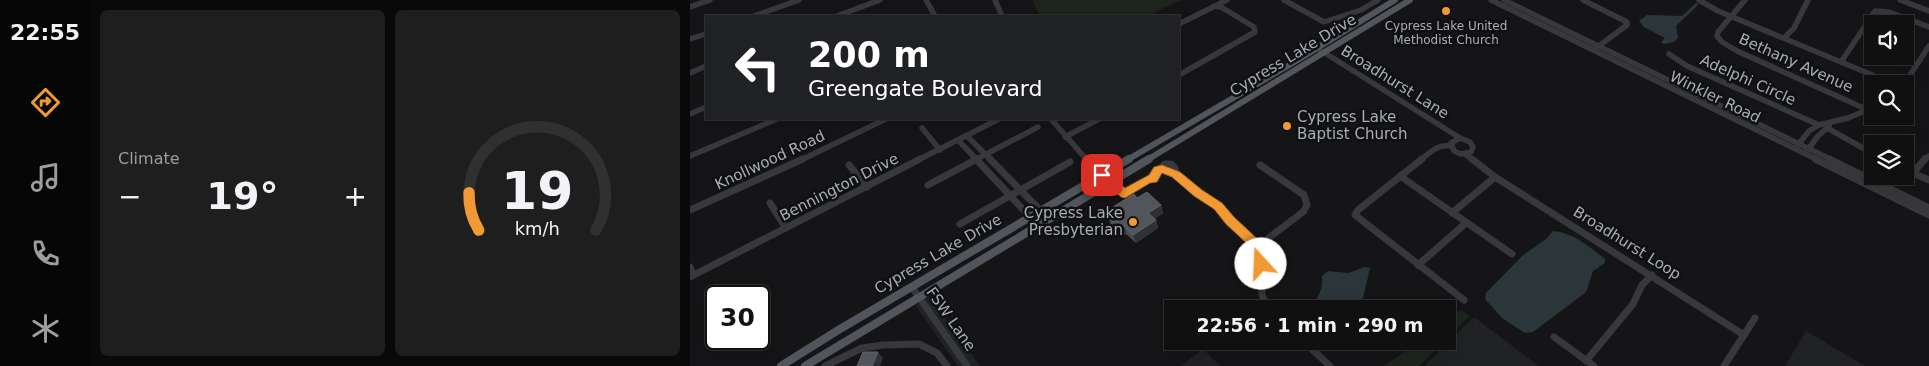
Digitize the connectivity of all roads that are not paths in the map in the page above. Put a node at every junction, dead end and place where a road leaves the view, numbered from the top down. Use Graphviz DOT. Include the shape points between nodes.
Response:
graph roads {
  1 [pos="710,0"];
  2 [pos="799,0"];
  3 [pos="880,0"];
  4 [pos="926,0"];
  5 [pos="995,0"];
  6 [pos="1227,0"];
  7 [pos="1284,0"];
  8 [pos="1378,0"];
  9 [pos="1395,0"];
  10 [pos="1410,0"];
  11 [pos="1491,0"];
  12 [pos="1504,0"];
  13 [pos="1582,0"];
  14 [pos="1699,0"];
  15 [pos="1745,0"];
  16 [pos="1808,0"];
  17 [pos="1904,0"];
  18 [pos="1369,5"];
  19 [pos="1214,6"];
  20 [pos="690,7"];
  21 [pos="1378,10"];
  22 [pos="1929,11"];
  23 [pos="1388,14"];
  24 [pos="757,15"];
  25 [pos="840,15"];
  26 [pos="933,15"];
  27 [pos="1002,15"];
  28 [pos="1732,17"];
  29 [pos="1180,23"];
  30 [pos="1539,24"];
  31 [pos="1929,27"];
  32 [pos="705,34"];
  33 [pos="1579,38"];
  34 [pos="1784,38"];
  35 [pos="690,40"];
  36 [pos="1929,46"];
  37 [pos="1317,48"];
  38 [pos="1596,49"];
  39 [pos="1325,53"];
  40 [pos="1670,54"];
  41 [pos="1926,55"];
  42 [pos="1841,62"];
  43 [pos="705,66"];
  44 [pos="690,73"];
  45 [pos="1180,74"];
  46 [pos="1872,75"];
  47 [pos="1911,75"];
  48 [pos="1864,106"];
  49 [pos="705,107"];
  50 [pos="1218,107"];
  51 [pos="1864,111"];
  52 [pos="1227,113"];
  53 [pos="690,114"];
  54 [pos="775,120"];
  55 [pos="884,120"];
  56 [pos="997,120"];
  57 [pos="1052,120"];
  58 [pos="1097,120"];
  59 [pos="1834,122"];
  60 [pos="1819,125"];
  61 [pos="1038,127"];
  62 [pos="922,128"];
  63 [pos="1827,128"];
  64 [pos="967,136"];
  65 [pos="1066,137"];
  66 [pos="1460,138"];
  67 [pos="958,140"];
  68 [pos="1450,146"];
  69 [pos="1796,147"];
  70 [pos="1864,149"];
  71 [pos="940,150"];
  72 [pos="1806,152"];
  73 [pos="1465,154"];
  74 [pos="986,155"];
  75 [pos="690,156"];
  76 [pos="1929,156"];
  77 [pos="976,160"];
  78 [pos="1070,162"];
  79 [pos="849,164"];
  80 [pos="1260,165"];
  81 [pos="1914,173"];
  82 [pos="1102,175"];
  83 [pos="1400,176"];
  84 [pos="1495,177"];
  85 [pos="1929,180"];
  86 [pos="1111,182"];
  87 [pos="928,185"];
  88 [pos="867,187"];
  89 [pos="1020,191"];
  90 [pos="1010,196"];
  91 [pos="770,203"];
  92 [pos="1929,208"];
  93 [pos="690,210"];
  94 [pos="1041,211"];
  95 [pos="1452,213"];
  96 [pos="1929,215"];
  97 [pos="1030,217"];
  98 [pos="1466,223"];
  99 [pos="960,224"];
  100 [pos="786,228"];
  101 [pos="1258,246"];
  102 [pos="1512,254"];
  103 [pos="1418,264"];
  104 [pos="690,267"];
  105 [pos="1652,275"];
  106 [pos="692,276"];
  107 [pos="912,287"];
  108 [pos="919,297"];
  109 [pos="1264,300"];
  110 [pos="1464,300"];
  111 [pos="1755,318"];
  112 [pos="1744,335"];
  113 [pos="1554,337"];
  114 [pos="1312,350"];
  115 [pos="1586,361"];
  116 [pos="781,366"];
  117 [pos="805,366"];
  118 [pos="825,366"];
  119 [pos="947,366"];
  120 [pos="967,366"];
  121 [pos="1330,366"];
  122 [pos="1594,366"];
  123 [pos="1724,366"];
  1 -- 20 [label="street"];
  2 -- 24 [label="street"];
  3 -- 25 [label="street"];
  4 -- 26 [label="street"];
  5 -- 27 [label="street"];
  6 -- 19 [label="street"];
  7 -- 18 [label="street" via="1324,22"];
  8 -- 18 [label="street"];
  9 -- 21 [label="main road, Cypress Lake Drive"];
  10 -- 23 [label="main road, Cypress Lake Drive"];
  11 -- 30 [label="street, Winkler Road"];
  12 -- 33 [label="street, Winkler Road"];
  13 -- 38 [label="street" via="1627,22"];
  14 -- 28 [label="street"];
  15 -- 28 [label="street"];
  16 -- 34 [label="street" via="1794,28"];
  17 -- 22 [label="street"];
  18 -- 21 [label="street"];
  19 -- 29 [label="street"];
  19 -- 45 [label="street" via="1254,26 1255,32"];
  21 -- 23 [label="street"];
  21 -- 37 [label="main road, Cypress Lake Drive"];
  23 -- 39 [label="main road, Cypress Lake Drive"];
  28 -- 34 [label="street"];
  28 -- 48 [label="street, Bethany Avenue" via="1718,31 1722,42"];
  30 -- 33 [label="street"];
  30 -- 38 [label="street, Winkler Road"];
  31 -- 42 [label="street" via="1884,10 1875,11"];
  32 -- 35 [label="street"];
  33 -- 38 [label="street, Winkler Road"];
  34 -- 42 [label="street"];
  36 -- 41 [label="street"];
  37 -- 39 [label="street, Broadhurst Lane"];
  37 -- 50 [label="main road, Cypress Lake Drive"];
  38 -- 69 [label="street, Winkler Road"];
  39 -- 52 [label="main road, Cypress Lake Drive"];
  39 -- 66 [label="street, Broadhurst Lane"];
  40 -- 60 [label="street, Adelphi Circle" via="1696,70"];
  41 -- 47 [label="street"];
  42 -- 46 [label="street"];
  43 -- 44 [label="street"];
  49 -- 53 [label="street"];
  50 -- 52 [label="street"];
  50 -- 82 [label="main road, Cypress Lake Drive"];
  51 -- 59 [label="street"];
  52 -- 86 [label="main road, Cypress Lake Drive"];
  54 -- 75 [label="street"];
  55 -- 93 [label="street, Knollwood Road"];
  56 -- 64 [label="street, Bennington Drive"];
  57 -- 65 [label="street"];
  58 -- 65 [label="street"];
  59 -- 60 [label="street"];
  59 -- 63 [label="street"];
  60 -- 69 [label="street" via="1812,128"];
  61 -- 74 [label="street"];
  62 -- 71 [label="street"];
  63 -- 70 [label="street"];
  63 -- 72 [label="street"];
  64 -- 67 [label="street, Bennington Drive"];
  64 -- 74 [label="street"];
  65 -- 82 [label="street"];
  66 -- 68 [label="street"];
  66 -- 73 [label="street" via="1473,147"];
  67 -- 71 [label="street, Bennington Drive"];
  67 -- 77 [label="street"];
  68 -- 73 [label="street, Broadhurst Loop" via="1457,153"];
  68 -- 83 [label="street" via="1443,144 1437,147"];
  69 -- 72 [label="street, Winkler Road"];
  71 -- 88 [label="street, Bennington Drive"];
  72 -- 92 [label="street, Winkler Road"];
  72 -- 96 [label="street, Winkler Road"];
  73 -- 84 [label="street, Broadhurst Loop"];
  74 -- 77 [label="street"];
  74 -- 89 [label="street"];
  76 -- 81 [label="street"];
  77 -- 87 [label="street"];
  77 -- 90 [label="street"];
  78 -- 89 [label="street"];
  79 -- 88 [label="street"];
  80 -- 101 [label="street" via="1304,196 1308,205 1304,212"];
  81 -- 85 [label="street"];
  82 -- 86 [label="street"];
  82 -- 94 [label="main road, Cypress Lake Drive"];
  83 -- 95 [label="street"];
  83 -- 103 [label="street" via="1355,215"];
  84 -- 95 [label="street"];
  84 -- 105 [label="street, Broadhurst Loop"];
  86 -- 101 [label="street" via="1125,194 1153,179 1154,174 1162,169 1176,175 1218,206"];
  86 -- 108 [label="main road, Cypress Lake Drive"];
  88 -- 100 [label="street, Bennington Drive"];
  89 -- 90 [label="street"];
  89 -- 94 [label="street"];
  90 -- 97 [label="street"];
  90 -- 99 [label="street"];
  91 -- 100 [label="street"];
  94 -- 97 [label="main road, Cypress Lake Drive"];
  95 -- 98 [label="street"];
  97 -- 107 [label="main road, Cypress Lake Drive"];
  98 -- 102 [label="street"];
  98 -- 103 [label="street"];
  100 -- 106 [label="street, Bennington Drive"];
  101 -- 109 [label="street" via="1262,256"];
  103 -- 110 [label="street"];
  104 -- 106 [label="street"];
  105 -- 112 [label="street, Broadhurst Loop"];
  105 -- 115 [label="street" via="1642,284 1633,304"];
  107 -- 108 [label="street, FSW Lane"];
  107 -- 116 [label="main road, Cypress Lake Drive"];
  108 -- 117 [label="main road, Cypress Lake Drive"];
  108 -- 120 [label="street, FSW Lane"];
  111 -- 112 [label="street"];
  112 -- 123 [label="street"];
  113 -- 115 [label="street"];
  114 -- 121 [label="street"];
  115 -- 122 [label="street"];
  118 -- 119 [label="street" via="862,348 919,344 937,353"];
}
